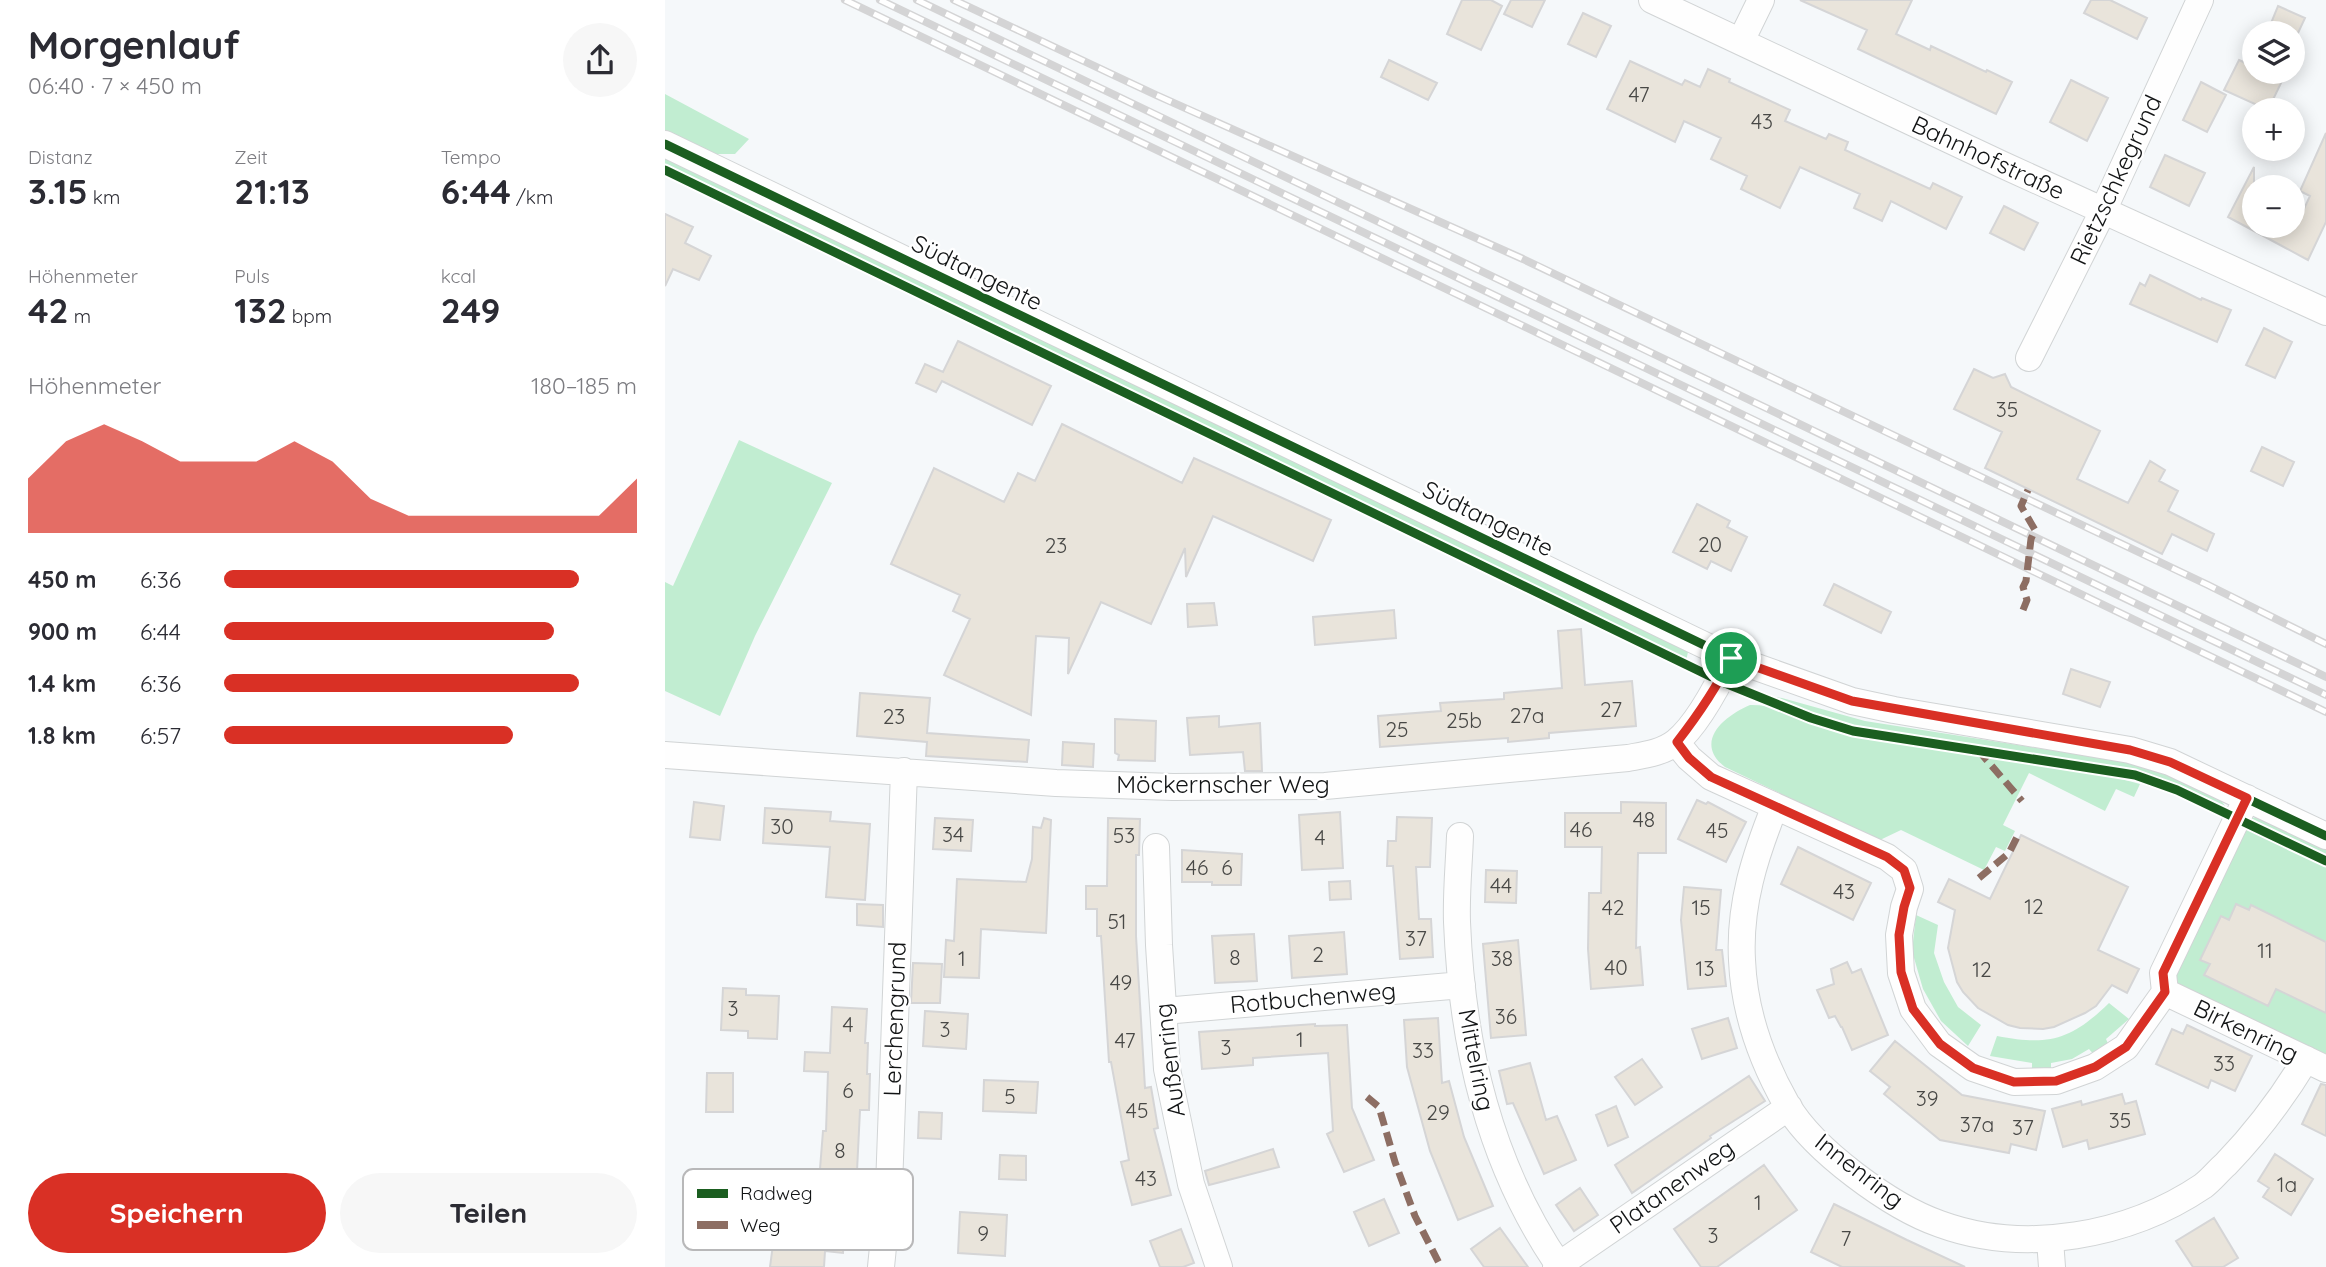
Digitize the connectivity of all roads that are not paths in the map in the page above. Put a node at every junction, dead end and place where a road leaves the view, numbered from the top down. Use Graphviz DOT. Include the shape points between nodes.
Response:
graph roads {
  1 [pos="1652,0"];
  2 [pos="1761,0"];
  3 [pos="2200,0"];
  4 [pos="1741,41"];
  5 [pos="665,144"];
  6 [pos="2103,211"];
  7 [pos="2326,312"];
  8 [pos="2029,358"];
  9 [pos="1731,658"];
  10 [pos="1677,742"];
  11 [pos="665,755"];
  12 [pos="904,771"];
  13 [pos="2247,798"];
  14 [pos="1775,806"];
  15 [pos="2326,835"];
  16 [pos="1460,836"];
  17 [pos="1156,847"];
  18 [pos="1462,985"];
  19 [pos="2165,992"];
  20 [pos="1164,1011"];
  21 [pos="2316,1064"];
  22 [pos="1789,1107"];
  23 [pos="890,1169"];
  24 [pos="2050,1240"];
  25 [pos="1558,1266"];
  26 [pos="1219,1267"];
  27 [pos="2052,1267"];
  1 -- 4 [label="street, Bahnhofstraße"];
  2 -- 4 [label="street"];
  3 -- 6 [label="street, Rietzschkegrund"];
  4 -- 6 [label="street, Bahnhofstraße"];
  5 -- 9 [label="street, Südtangente"];
  6 -- 7 [label="street, Bahnhofstraße"];
  6 -- 8 [label="street, Rietzschkegrund"];
  9 -- 10 [label="street"];
  9 -- 13 [label="street, Südtangente" via="1852,701 2130,750 2170,762"];
  10 -- 12 [label="street, Möckernscher Weg" via="1628,758 1325,786 1069,784"];
  10 -- 14 [label="street, Birkenring" via="1711,777"];
  11 -- 12 [label="street, Möckernscher Weg"];
  12 -- 23 [label="street, Lerchengrund"];
  13 -- 15 [label="street, Südtangente"];
  13 -- 19 [label="street, Birkenring" via="2163,973"];
  14 -- 19 [label="street, Birkenring" via="1887,857 1904,870 1910,888 1899,935 1901,972 1913,1009 1940,1044 1973,1068 2014,1082 2056,1081 2095,1067 2126,1047"];
  14 -- 22 [label="street, Innenring" via="1747,887 1742,961 1760,1051"];
  16 -- 18 [label="street, Mittelring" via="1457,920"];
  17 -- 20 [label="street, Außenring"];
  18 -- 20 [label="street, Rotbuchenweg"];
  18 -- 25 [label="street, Mittelring" via="1472,1055 1489,1123 1517,1196"];
  19 -- 21 [label="street, Birkenring"];
  20 -- 26 [label="street, Außenring" via="1167,1069 1177,1125"];
  21 -- 24 [label="street, Innenring" via="2206,1185 2143,1216 2097,1232"];
  22 -- 24 [label="street, Innenring" via="1843,1165 1907,1210 1977,1234"];
  22 -- 25 [label="street, Platanenweg"];
  24 -- 27 [label="street"];
}
